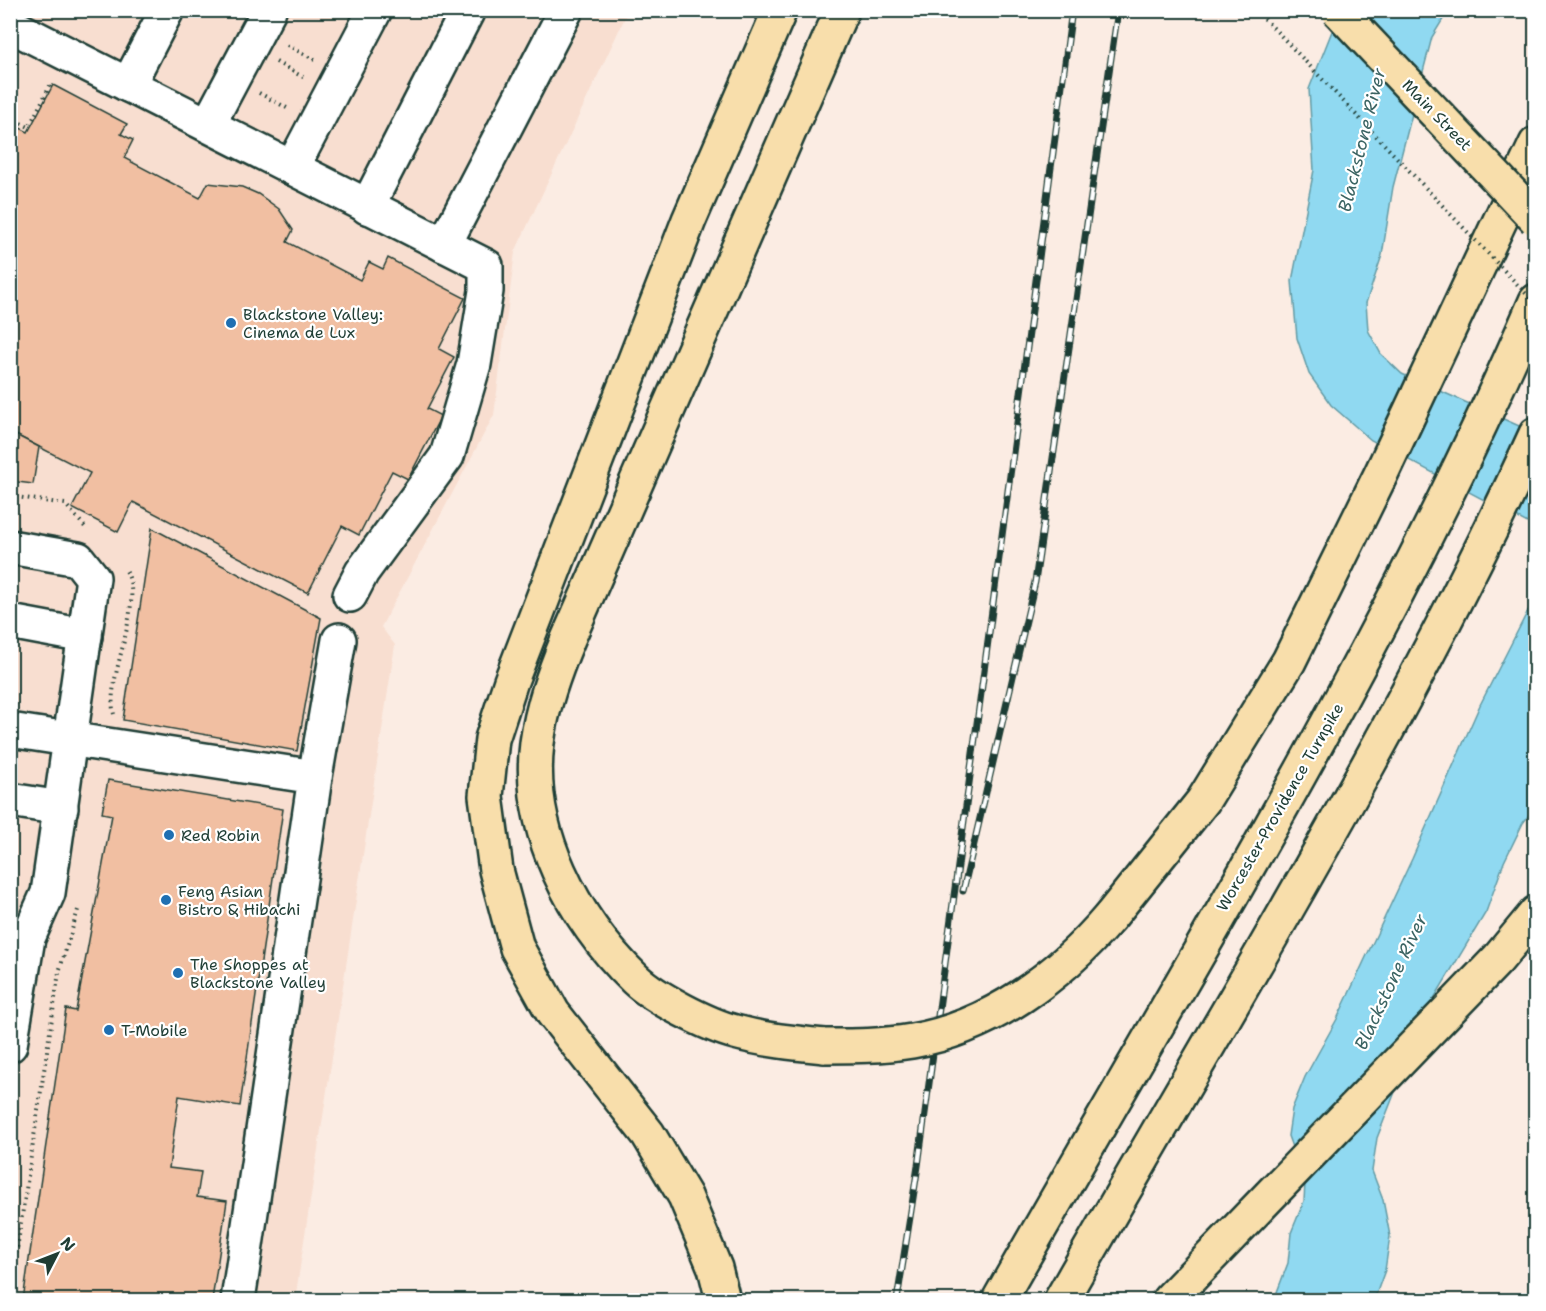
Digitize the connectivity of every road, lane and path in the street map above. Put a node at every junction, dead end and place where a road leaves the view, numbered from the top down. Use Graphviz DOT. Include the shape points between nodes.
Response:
graph roads {
  1 [pos="167,10"];
  2 [pos="375,10"];
  3 [pos="468,10"];
  4 [pos="566,10"];
  5 [pos="780,10"];
  6 [pos="842,10"];
  7 [pos="1256,10"];
  8 [pos="1338,10"];
  9 [pos="10,25"];
  10 [pos="259,30"];
  11 [pos="324,65"];
  12 [pos="305,78"];
  13 [pos="60,79"];
  14 [pos="232,79"];
  15 [pos="128,85"];
  16 [pos="290,109"];
  17 [pos="10,118"];
  18 [pos="208,125"];
  19 [pos="1536,144"];
  20 [pos="292,168"];
  21 [pos="367,207"];
  22 [pos="1536,219"];
  23 [pos="444,245"];
  24 [pos="1536,303"];
  25 [pos="1536,434"];
  26 [pos="10,547"];
  27 [pos="350,595"];
  28 [pos="10,622"];
  29 [pos="85,636"];
  30 [pos="339,640"];
  31 [pos="10,730"];
  32 [pos="72,739"];
  33 [pos="315,777"];
  34 [pos="10,800"];
  35 [pos="61,808"];
  36 [pos="79,902"];
  37 [pos="1536,913"];
  38 [pos="10,1046"];
  39 [pos="10,1294"];
  40 [pos="1173,1296"];
  41 [pos="238,1300"];
  42 [pos="723,1300"];
  43 [pos="999,1300"];
  44 [pos="1061,1300"];
  1 -- 15 [label="lane"];
  2 -- 20 [label="lane"];
  3 -- 21 [label="lane"];
  4 -- 23 [label="lane"];
  5 -- 42 [label="main road" via="689,220 511,681 492,739 486,796 496,870 517,948 553,1012 648,1134 685,1196 715,1268"];
  6 -- 19 [label="main road, bridge" via="564,649 547,690 537,745 538,793 549,845 566,889 596,935 636,980 687,1012 733,1032 777,1041 874,1046 914,1041 962,1028 1010,1003 1053,973 1086,945 1110,917 1203,801 1289,661"];
  7 -- 24 [label="path, bridge"];
  8 -- 22 [label="main road, Main Street, bridge"];
  9 -- 15 [label="lane"];
  10 -- 11 [label="path"];
  10 -- 12 [label="path"];
  10 -- 14 [label="lane"];
  13 -- 17 [label="path" via="50,83 29,127"];
  14 -- 16 [label="path"];
  14 -- 18 [label="lane"];
  15 -- 18 [label="lane"];
  18 -- 20 [label="lane"];
  20 -- 21 [label="lane"];
  21 -- 23 [label="lane"];
  23 -- 27 [label="lane" via="486,267 481,323 464,403 447,456 362,572"];
  24 -- 43 [label="main road, Worcester-Providence Turnpike" via="1442,501 1339,703"];
  25 -- 44 [label="main road" via="1494,525 1365,769"];
  26 -- 29 [label="lane" via="78,559 93,578"];
  28 -- 29 [label="lane"];
  29 -- 32 [label="lane"];
  30 -- 33 [label="lane"];
  31 -- 32 [label="lane"];
  32 -- 33 [label="lane"];
  32 -- 35 [label="lane"];
  33 -- 41 [label="lane"];
  34 -- 35 [label="lane"];
  35 -- 38 [label="lane" via="48,893 28,938"];
  36 -- 39 [label="path" via="59,972"];
  37 -- 40 [label="main road" via="1498,959"];
}
